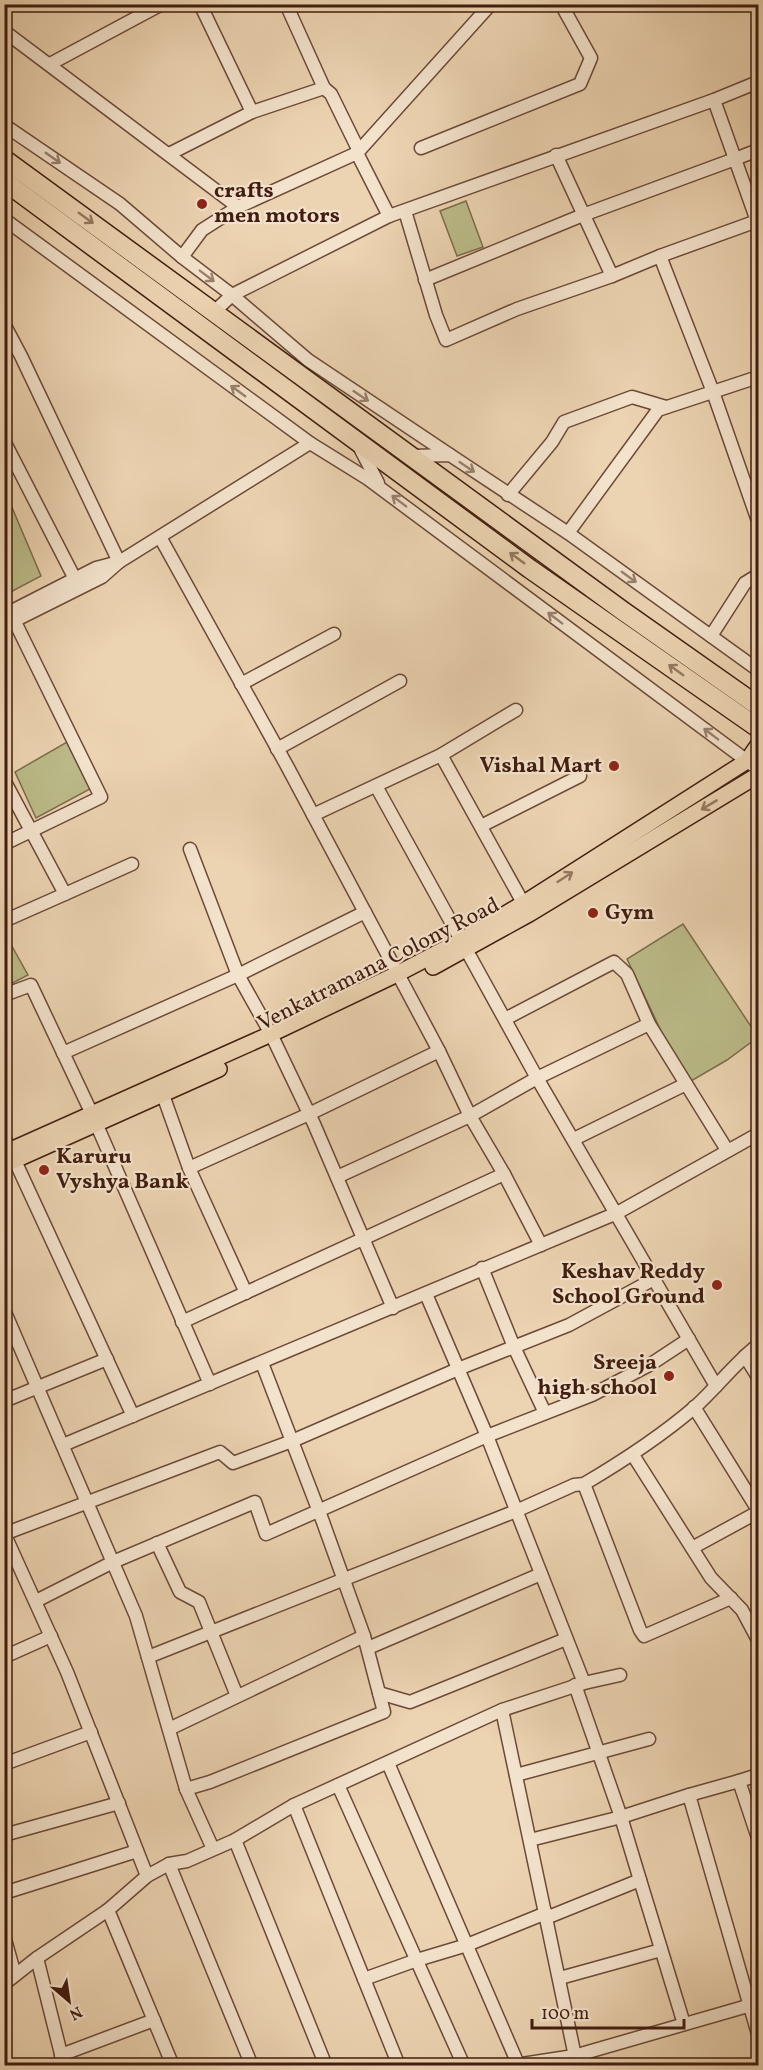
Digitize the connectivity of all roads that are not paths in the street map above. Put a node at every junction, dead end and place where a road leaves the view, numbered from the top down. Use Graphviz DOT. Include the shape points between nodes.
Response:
graph roads {
  1 [pos="162,4"];
  2 [pos="200,4"];
  3 [pos="286,4"];
  4 [pos="491,4"];
  5 [pos="561,4"];
  6 [pos="4,31"];
  7 [pos="50,64"];
  8 [pos="759,82"];
  9 [pos="324,88"];
  10 [pos="714,100"];
  11 [pos="252,112"];
  12 [pos="4,125"];
  13 [pos="422,148"];
  14 [pos="759,150"];
  15 [pos="358,152"];
  16 [pos="169,154"];
  17 [pos="556,155"];
  18 [pos="4,159"];
  19 [pos="735,159"];
  20 [pos="4,181"];
  21 [pos="238,207"];
  22 [pos="405,211"];
  23 [pos="583,215"];
  24 [pos="389,216"];
  25 [pos="4,219"];
  26 [pos="758,221"];
  27 [pos="660,256"];
  28 [pos="182,257"];
  29 [pos="612,276"];
  30 [pos="425,280"];
  31 [pos="232,295"];
  32 [pos="215,312"];
  33 [pos="4,324"];
  34 [pos="759,378"];
  35 [pos="713,392"];
  36 [pos="666,407"];
  37 [pos="356,440"];
  38 [pos="4,441"];
  39 [pos="310,443"];
  40 [pos="450,455"];
  41 [pos="412,456"];
  42 [pos="380,487"];
  43 [pos="508,495"];
  44 [pos="757,518"];
  45 [pos="568,533"];
  46 [pos="160,537"];
  47 [pos="119,562"];
  48 [pos="759,575"];
  49 [pos="75,579"];
  50 [pos="8,620"];
  51 [pos="334,634"];
  52 [pos="711,636"];
  53 [pos="759,670"];
  54 [pos="400,681"];
  55 [pos="241,684"];
  56 [pos="759,706"];
  57 [pos="516,710"];
  58 [pos="759,728"];
  59 [pos="759,745"];
  60 [pos="277,749"];
  61 [pos="441,756"];
  62 [pos="753,765"];
  63 [pos="759,775"];
  64 [pos="580,776"];
  65 [pos="4,780"];
  66 [pos="376,786"];
  67 [pos="313,816"];
  68 [pos="481,826"];
  69 [pos="32,831"];
  70 [pos="4,844"];
  71 [pos="189,849"];
  72 [pos="132,864"];
  73 [pos="65,894"];
  74 [pos="527,909"];
  75 [pos="365,912"];
  76 [pos="4,921"];
  77 [pos="465,944"];
  78 [pos="238,975"];
  79 [pos="400,978"];
  80 [pos="4,995"];
  81 [pos="505,1019"];
  82 [pos="649,1024"];
  83 [pos="273,1038"];
  84 [pos="439,1051"];
  85 [pos="63,1053"];
  86 [pos="537,1078"];
  87 [pos="686,1084"];
  88 [pos="163,1095"];
  89 [pos="309,1114"];
  90 [pos="470,1116"];
  91 [pos="94,1120"];
  92 [pos="759,1134"];
  93 [pos="574,1139"];
  94 [pos="727,1150"];
  95 [pos="8,1154"];
  96 [pos="189,1168"];
  97 [pos="504,1174"];
  98 [pos="337,1177"];
  99 [pos="616,1213"];
  100 [pos="364,1240"];
  101 [pos="541,1245"];
  102 [pos="482,1268"];
  103 [pos="654,1279"];
  104 [pos="246,1293"];
  105 [pos="426,1294"];
  106 [pos="393,1308"];
  107 [pos="4,1310"];
  108 [pos="182,1322"];
  109 [pos="689,1339"];
  110 [pos="759,1345"];
  111 [pos="514,1347"];
  112 [pos="745,1356"];
  113 [pos="107,1359"];
  114 [pos="262,1363"];
  115 [pos="458,1370"];
  116 [pos="759,1377"];
  117 [pos="210,1384"];
  118 [pos="716,1386"];
  119 [pos="38,1388"];
  120 [pos="4,1401"];
  121 [pos="694,1407"];
  122 [pos="545,1413"];
  123 [pos="133,1416"];
  124 [pos="487,1436"];
  125 [pos="292,1442"];
  126 [pos="63,1445"];
  127 [pos="633,1455"];
  128 [pos="584,1484"];
  129 [pos="87,1502"];
  130 [pos="516,1510"];
  131 [pos="319,1511"];
  132 [pos="759,1511"];
  133 [pos="5,1533"];
  134 [pos="157,1543"];
  135 [pos="692,1548"];
  136 [pos="112,1562"];
  137 [pos="541,1574"];
  138 [pos="344,1579"];
  139 [pos="731,1598"];
  140 [pos="36,1601"];
  141 [pos="754,1621"];
  142 [pos="212,1632"];
  143 [pos="51,1636"];
  144 [pos="566,1639"];
  145 [pos="759,1640"];
  146 [pos="366,1642"];
  147 [pos="4,1657"];
  148 [pos="148,1657"];
  149 [pos="620,1675"];
  150 [pos="580,1684"];
  151 [pos="379,1693"];
  152 [pos="237,1696"];
  153 [pos="502,1710"];
  154 [pos="169,1729"];
  155 [pos="91,1732"];
  156 [pos="649,1739"];
  157 [pos="598,1753"];
  158 [pos="388,1763"];
  159 [pos="4,1764"];
  160 [pos="516,1775"];
  161 [pos="759,1775"];
  162 [pos="739,1781"];
  163 [pos="338,1785"];
  164 [pos="186,1789"];
  165 [pos="689,1796"];
  166 [pos="119,1803"];
  167 [pos="294,1806"];
  168 [pos="621,1817"];
  169 [pos="4,1835"];
  170 [pos="759,1838"];
  171 [pos="235,1840"];
  172 [pos="530,1840"];
  173 [pos="213,1850"];
  174 [pos="137,1851"];
  175 [pos="169,1863"];
  176 [pos="147,1876"];
  177 [pos="640,1880"];
  178 [pos="4,1893"];
  179 [pos="108,1910"];
  180 [pos="546,1916"];
  181 [pos="4,1936"];
  182 [pos="467,1945"];
  183 [pos="661,1950"];
  184 [pos="37,1958"];
  185 [pos="417,1960"];
  186 [pos="15,1975"];
  187 [pos="560,1978"];
  188 [pos="364,1979"];
  189 [pos="4,1984"];
  190 [pos="754,2004"];
  191 [pos="154,2020"];
  192 [pos="684,2024"];
  193 [pos="759,2034"];
  194 [pos="62,2060"];
  195 [pos="575,2060"];
  196 [pos="514,2065"];
  197 [pos="173,2066"];
  198 [pos="252,2066"];
  199 [pos="326,2066"];
  200 [pos="399,2066"];
  201 [pos="464,2066"];
  1 -- 7 [label="street"];
  2 -- 11 [label="street"];
  3 -- 9 [label="street"];
  4 -- 15 [label="street"];
  5 -- 13 [label="street" via="591,58 580,84"];
  6 -- 7 [label="street"];
  7 -- 16 [label="street"];
  8 -- 10 [label="street"];
  9 -- 11 [label="street"];
  9 -- 15 [label="street" via="331,94"];
  10 -- 17 [label="street"];
  10 -- 19 [label="street"];
  11 -- 16 [label="street"];
  12 -- 28 [label="street, one-way" via="120,204"];
  14 -- 19 [label="street"];
  15 -- 21 [label="street"];
  15 -- 24 [label="street"];
  16 -- 21 [label="street"];
  17 -- 22 [label="street"];
  17 -- 23 [label="street"];
  18 -- 32 [label="highway, one-way"];
  19 -- 23 [label="street"];
  19 -- 26 [label="street"];
  20 -- 37 [label="highway"];
  21 -- 28 [label="street" via="202,230"];
  22 -- 24 [label="street"];
  22 -- 30 [label="street"];
  23 -- 29 [label="street"];
  23 -- 30 [label="street"];
  24 -- 31 [label="street"];
  39 -- 25 [label="street, one-way"];
  26 -- 27 [label="street"];
  27 -- 29 [label="street"];
  27 -- 35 [label="street"];
  28 -- 31 [label="street, one-way"];
  29 -- 30 [label="street" via="517,309 446,340"];
  31 -- 32 [label="street"];
  31 -- 40 [label="street, one-way" via="308,360"];
  32 -- 41 [label="highway"];
  33 -- 47 [label="street"];
  34 -- 35 [label="street"];
  35 -- 36 [label="street"];
  35 -- 44 [label="street"];
  36 -- 43 [label="street" via="632,397 564,422"];
  36 -- 45 [label="street" via="658,410"];
  37 -- 42 [label="street"];
  58 -- 37 [label="highway, one-way"];
  38 -- 49 [label="street"];
  39 -- 42 [label="street"];
  39 -- 46 [label="street"];
  40 -- 41 [label="street"];
  40 -- 43 [label="street, one-way"];
  41 -- 56 [label="highway"];
  62 -- 42 [label="street, one-way"];
  43 -- 45 [label="street"];
  45 -- 52 [label="street, one-way"];
  46 -- 47 [label="street"];
  46 -- 55 [label="street"];
  47 -- 49 [label="street"];
  47 -- 50 [label="street" via="102,577"];
  48 -- 52 [label="street" via="745,583"];
  49 -- 50 [label="street"];
  50 -- 69 [label="street" via="101,797"];
  51 -- 55 [label="street"];
  52 -- 53 [label="street"];
  54 -- 60 [label="street"];
  55 -- 60 [label="street"];
  57 -- 61 [label="street"];
  59 -- 62 [label="main road"];
  60 -- 67 [label="street"];
  61 -- 66 [label="street"];
  61 -- 68 [label="street"];
  74 -- 62 [label="main road, one-way"];
  63 -- 74 [label="main road, Venkatramana Colony Road, one-way"];
  64 -- 68 [label="street"];
  65 -- 69 [label="street"];
  66 -- 67 [label="street"];
  66 -- 77 [label="street"];
  67 -- 75 [label="street"];
  68 -- 74 [label="street"];
  69 -- 70 [label="street"];
  69 -- 73 [label="street"];
  71 -- 78 [label="street"];
  72 -- 73 [label="street"];
  73 -- 76 [label="street"];
  74 -- 77 [label="main road, Venkatramana Colony Road"];
  75 -- 78 [label="street"];
  75 -- 79 [label="street"];
  77 -- 79 [label="main road, Venkatramana Colony Road"];
  77 -- 81 [label="street"];
  78 -- 83 [label="street"];
  78 -- 85 [label="street"];
  79 -- 83 [label="main road, Venkatramana Colony Road"];
  79 -- 84 [label="street"];
  80 -- 85 [label="street" via="30,984"];
  81 -- 82 [label="street" via="614,962 627,974"];
  81 -- 86 [label="street"];
  82 -- 86 [label="street"];
  82 -- 87 [label="street"];
  83 -- 88 [label="main road, Venkatramana Colony Road"];
  83 -- 89 [label="street"];
  83 -- 91 [label="main road"];
  84 -- 89 [label="street"];
  84 -- 90 [label="street"];
  85 -- 91 [label="street"];
  86 -- 90 [label="street"];
  86 -- 93 [label="street"];
  87 -- 93 [label="street"];
  87 -- 94 [label="street"];
  88 -- 91 [label="main road, Venkatramana Colony Road"];
  88 -- 96 [label="street"];
  89 -- 96 [label="street"];
  89 -- 98 [label="street"];
  90 -- 97 [label="street"];
  90 -- 98 [label="street"];
  91 -- 95 [label="main road, Venkatramana Colony Road"];
  91 -- 108 [label="street"];
  92 -- 94 [label="street"];
  93 -- 99 [label="street"];
  94 -- 99 [label="street"];
  95 -- 113 [label="street"];
  96 -- 104 [label="street"];
  97 -- 100 [label="street"];
  97 -- 101 [label="street"];
  98 -- 100 [label="street"];
  99 -- 101 [label="street"];
  99 -- 103 [label="street"];
  100 -- 104 [label="street"];
  100 -- 106 [label="street"];
  101 -- 102 [label="street"];
  102 -- 105 [label="street"];
  102 -- 111 [label="street"];
  103 -- 109 [label="street"];
  103 -- 111 [label="street" via="569,1325"];
  104 -- 108 [label="street"];
  105 -- 106 [label="street"];
  105 -- 115 [label="street"];
  106 -- 114 [label="street"];
  107 -- 119 [label="street"];
  108 -- 117 [label="street"];
  109 -- 118 [label="street"];
  109 -- 122 [label="street" via="592,1395"];
  110 -- 112 [label="street"];
  111 -- 115 [label="street"];
  111 -- 122 [label="street"];
  112 -- 116 [label="street"];
  112 -- 118 [label="street"];
  113 -- 119 [label="street"];
  113 -- 123 [label="street"];
  114 -- 117 [label="street"];
  114 -- 125 [label="street"];
  115 -- 124 [label="street"];
  115 -- 125 [label="street"];
  117 -- 123 [label="street"];
  118 -- 121 [label="street"];
  119 -- 120 [label="street"];
  119 -- 126 [label="street"];
  121 -- 127 [label="street"];
  121 -- 132 [label="street"];
  122 -- 124 [label="street"];
  123 -- 126 [label="street"];
  124 -- 130 [label="street"];
  124 -- 131 [label="street"];
  125 -- 129 [label="street" via="233,1463 220,1452"];
  125 -- 131 [label="street"];
  126 -- 129 [label="street"];
  127 -- 128 [label="street"];
  127 -- 135 [label="street"];
  128 -- 130 [label="street"];
  128 -- 139 [label="street" via="644,1636"];
  129 -- 133 [label="street"];
  129 -- 136 [label="street"];
  130 -- 137 [label="street"];
  130 -- 138 [label="street"];
  131 -- 134 [label="street" via="266,1534 255,1502"];
  131 -- 138 [label="street"];
  132 -- 135 [label="street"];
  133 -- 140 [label="street"];
  134 -- 136 [label="street"];
  134 -- 142 [label="street" via="180,1592 199,1602"];
  135 -- 139 [label="street" via="711,1578"];
  136 -- 140 [label="street"];
  136 -- 148 [label="street" via="136,1616"];
  137 -- 144 [label="street"];
  137 -- 146 [label="street"];
  138 -- 142 [label="street"];
  138 -- 146 [label="street"];
  139 -- 141 [label="street"];
  140 -- 143 [label="street"];
  141 -- 145 [label="street"];
  142 -- 148 [label="street"];
  142 -- 152 [label="street"];
  143 -- 147 [label="street"];
  143 -- 155 [label="street"];
  144 -- 150 [label="street"];
  144 -- 151 [label="street" via="410,1702"];
  146 -- 151 [label="street"];
  146 -- 152 [label="street"];
  148 -- 154 [label="street"];
  149 -- 150 [label="street"];
  150 -- 153 [label="street"];
  150 -- 157 [label="street"];
  151 -- 164 [label="street" via="384,1712"];
  152 -- 154 [label="street"];
  153 -- 158 [label="street"];
  153 -- 160 [label="street"];
  154 -- 164 [label="street"];
  155 -- 159 [label="street"];
  155 -- 166 [label="street"];
  156 -- 157 [label="street"];
  157 -- 160 [label="street"];
  157 -- 168 [label="street"];
  158 -- 163 [label="street"];
  158 -- 182 [label="street"];
  160 -- 172 [label="street"];
  161 -- 162 [label="street"];
  162 -- 165 [label="street"];
  162 -- 170 [label="street"];
  163 -- 167 [label="street"];
  163 -- 185 [label="street"];
  164 -- 173 [label="street"];
  165 -- 168 [label="street"];
  165 -- 190 [label="street"];
  166 -- 169 [label="street"];
  166 -- 174 [label="street"];
  167 -- 171 [label="street"];
  167 -- 188 [label="street"];
  168 -- 172 [label="street"];
  168 -- 177 [label="street"];
  171 -- 173 [label="street"];
  171 -- 199 [label="street"];
  172 -- 180 [label="street"];
  173 -- 175 [label="street" via="187,1861"];
  174 -- 176 [label="street"];
  174 -- 178 [label="street"];
  175 -- 176 [label="street"];
  175 -- 198 [label="street"];
  176 -- 179 [label="street"];
  177 -- 180 [label="street"];
  177 -- 183 [label="street"];
  179 -- 184 [label="street"];
  179 -- 191 [label="street"];
  180 -- 182 [label="street"];
  180 -- 187 [label="street"];
  181 -- 186 [label="street"];
  182 -- 185 [label="street"];
  182 -- 196 [label="street"];
  183 -- 187 [label="street"];
  183 -- 192 [label="street"];
  184 -- 186 [label="street"];
  184 -- 194 [label="street"];
  185 -- 188 [label="street"];
  185 -- 201 [label="street"];
  186 -- 189 [label="street"];
  187 -- 195 [label="street"];
  188 -- 200 [label="street"];
  190 -- 192 [label="street"];
  190 -- 193 [label="street"];
  191 -- 194 [label="street"];
  191 -- 197 [label="street"];
  192 -- 195 [label="street"];
  195 -- 196 [label="street"];
}
